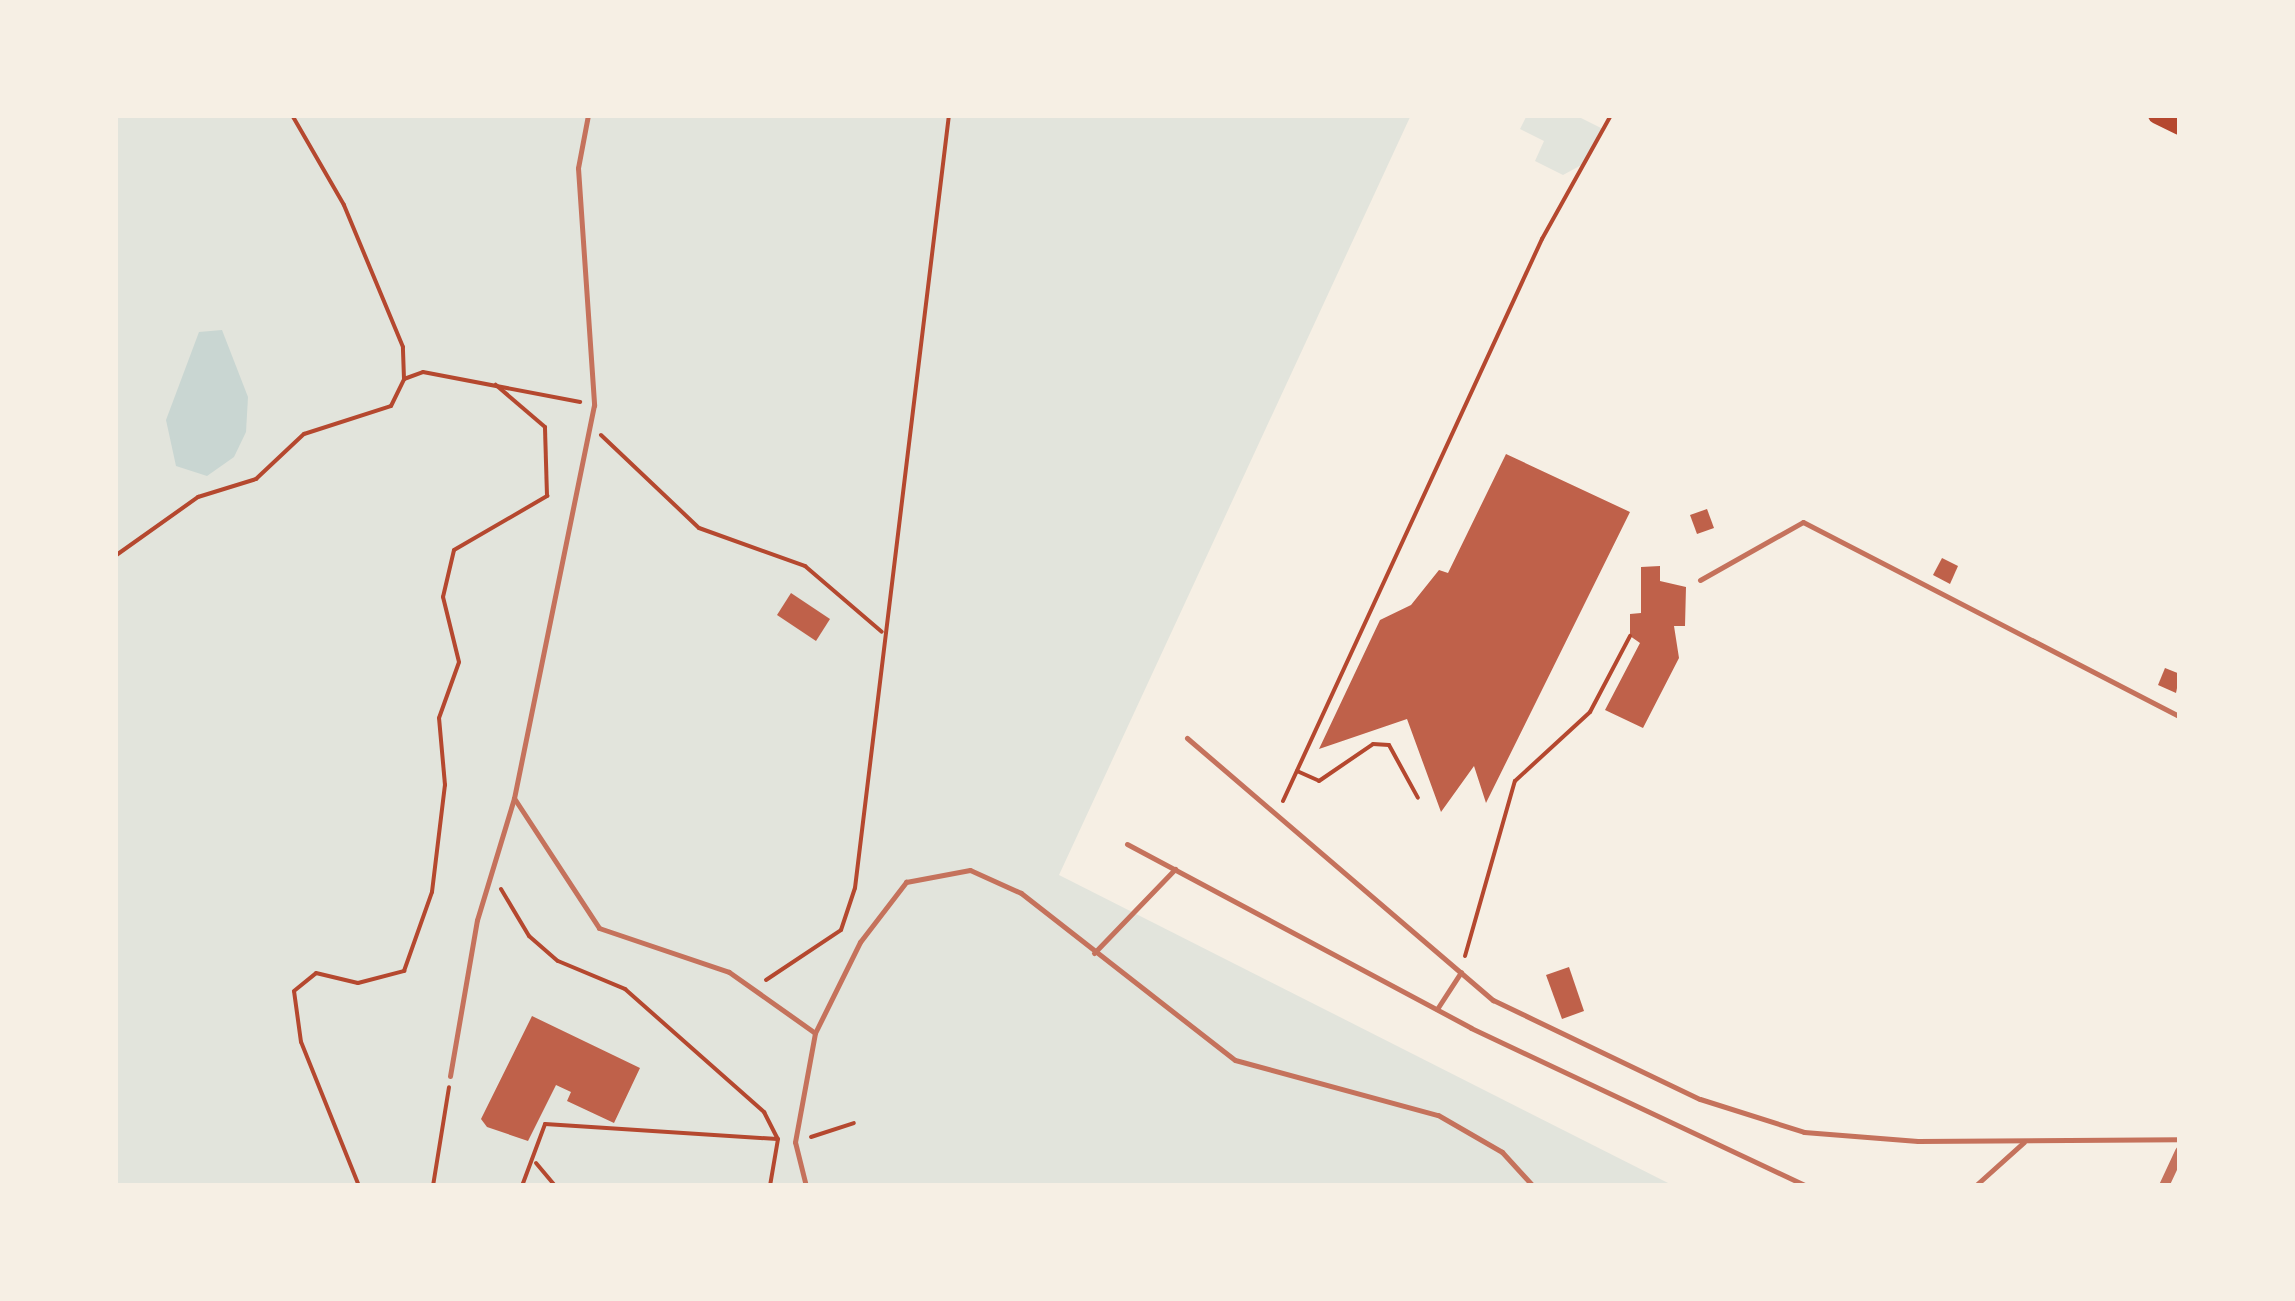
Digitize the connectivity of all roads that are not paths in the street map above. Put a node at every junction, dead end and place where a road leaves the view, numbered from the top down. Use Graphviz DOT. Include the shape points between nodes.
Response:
graph roads {
  1 [pos="588,115"];
  2 [pos="2157,115"];
  3 [pos="2180,126"];
  4 [pos="1700,580"];
  5 [pos="2180,717"];
  6 [pos="1187,738"];
  7 [pos="514,798"];
  8 [pos="1126,844"];
  9 [pos="1175,870"];
  10 [pos="1093,953"];
  11 [pos="1460,972"];
  12 [pos="1437,1009"];
  13 [pos="816,1034"];
  14 [pos="450,1076"];
  15 [pos="2180,1139"];
  16 [pos="2026,1140"];
  17 [pos="2180,1152"];
  18 [pos="806,1186"];
  19 [pos="1532,1186"];
  20 [pos="1807,1186"];
  21 [pos="1975,1186"];
  22 [pos="2164,1186"];
  1 -- 7 [label="lane" via="578,168 594,405"];
  2 -- 3 [label="main road"];
  4 -- 5 [label="lane" via="1803,522"];
  6 -- 11 [label="lane"];
  7 -- 13 [label="lane" via="599,928 756,986"];
  7 -- 14 [label="lane" via="492,863"];
  8 -- 9 [label="lane"];
  9 -- 10 [label="lane"];
  9 -- 12 [label="lane"];
  10 -- 13 [label="lane" via="1021,893 970,870 906,882 860,942"];
  10 -- 19 [label="lane" via="1235,1060 1438,1114 1502,1152"];
  11 -- 12 [label="lane"];
  11 -- 16 [label="lane" via="1493,1000 1600,1056 1804,1132"];
  12 -- 20 [label="lane"];
  13 -- 18 [label="lane" via="795,1142"];
  15 -- 16 [label="lane"];
  16 -- 21 [label="lane"];
  17 -- 22 [label="street"];
}
